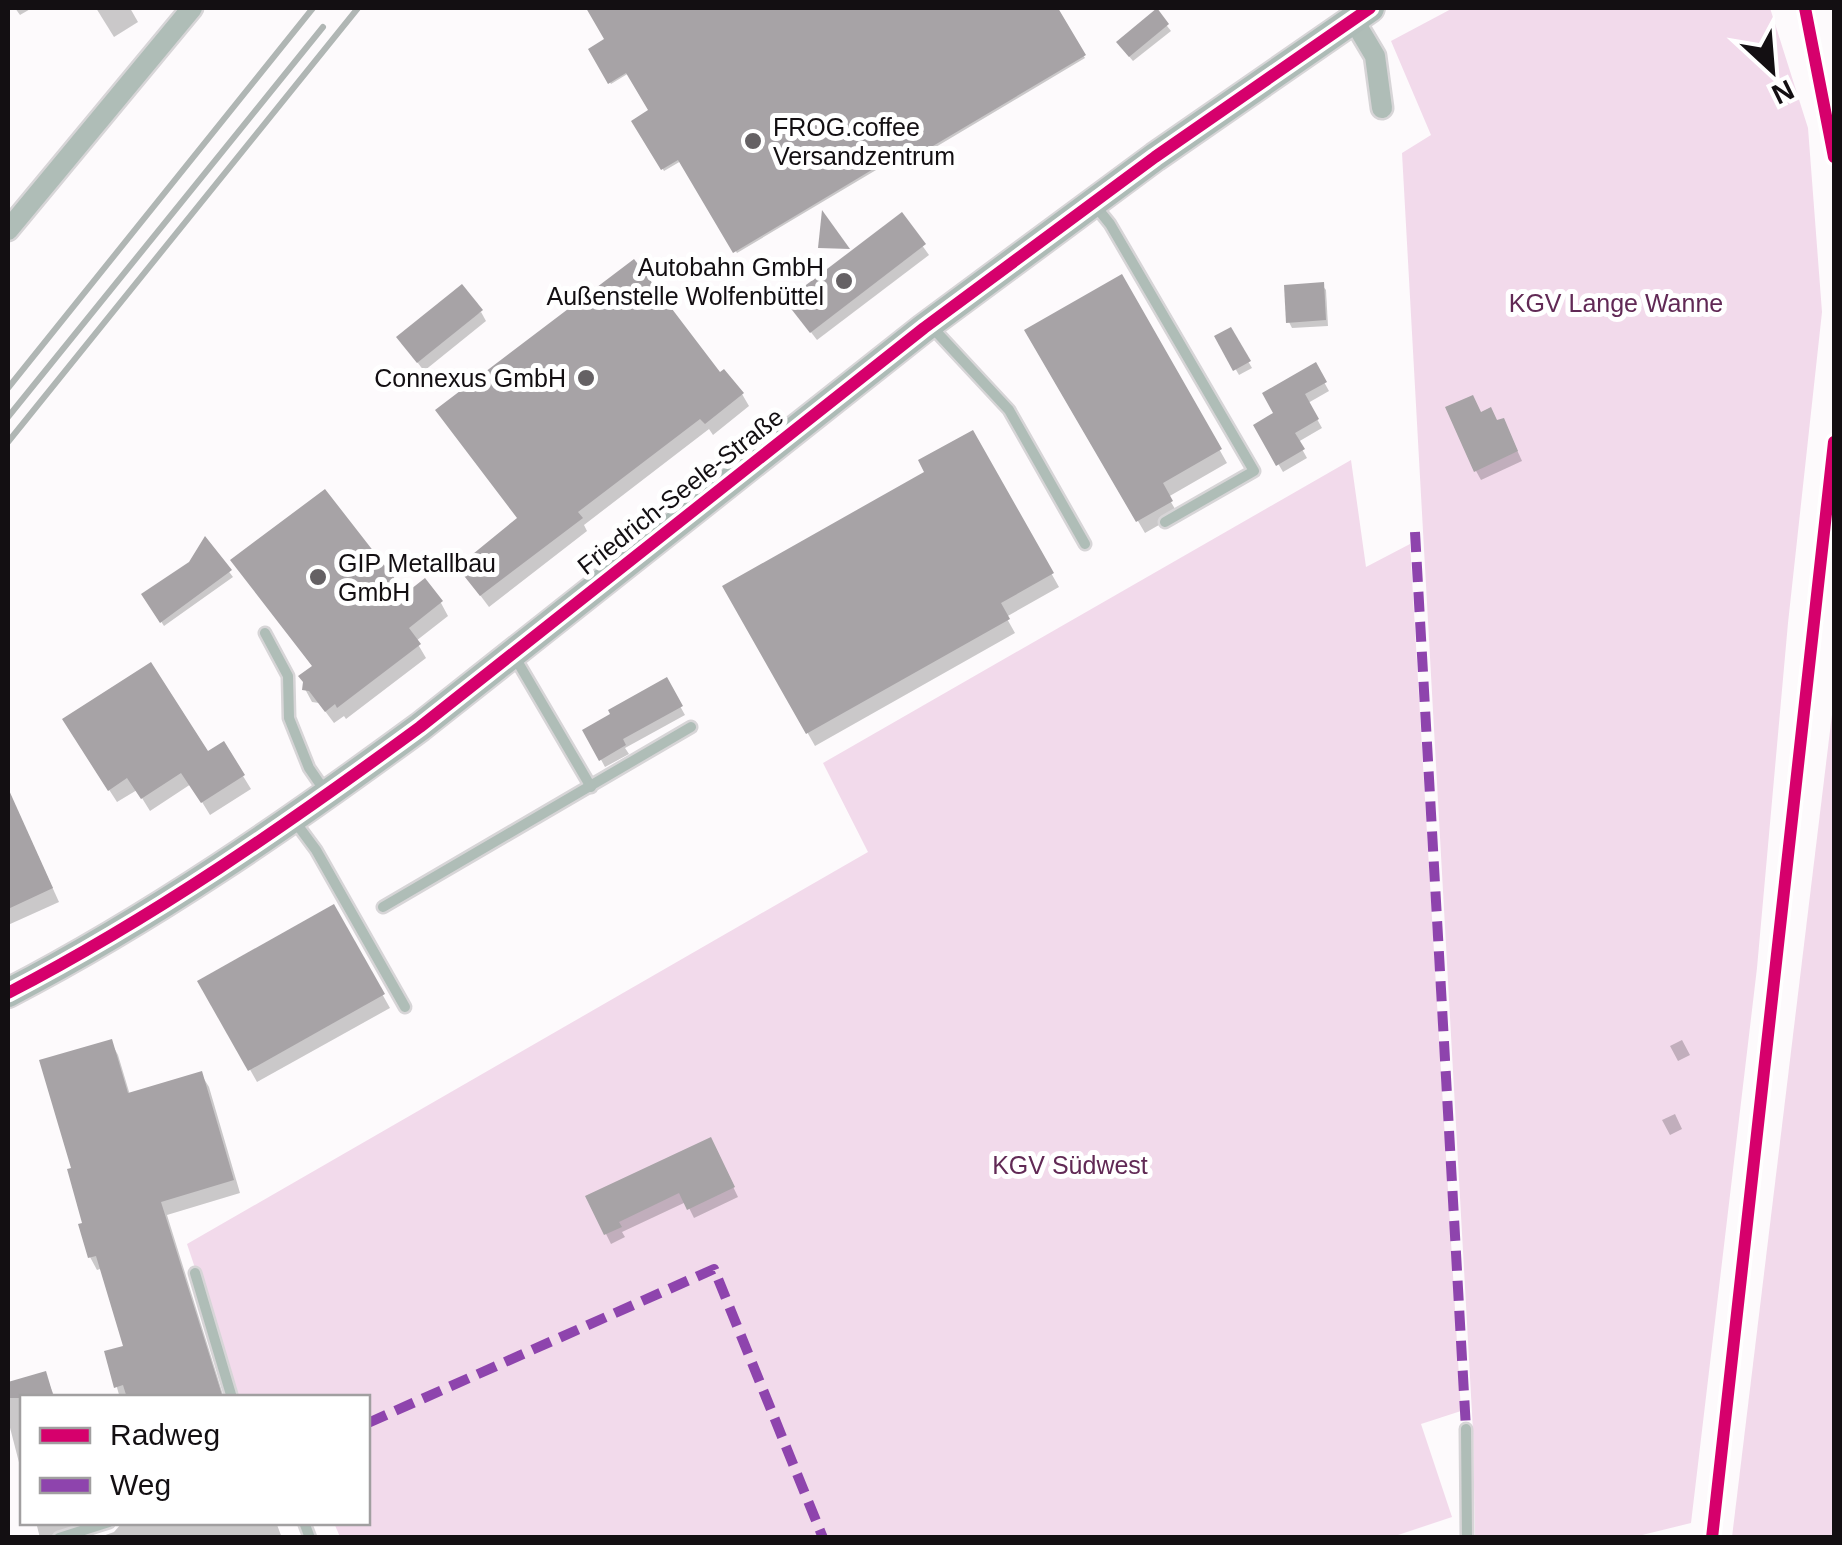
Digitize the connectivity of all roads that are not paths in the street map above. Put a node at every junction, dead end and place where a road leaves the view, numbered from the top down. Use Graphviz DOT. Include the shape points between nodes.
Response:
graph roads {
  1 [pos="192,8"];
  2 [pos="1361,13"];
  3 [pos="1382,108"];
  4 [pos="1092,202"];
  5 [pos="8,230"];
  6 [pos="929,325"];
  7 [pos="1165,522"];
  8 [pos="1085,544"];
  9 [pos="265,633"];
  10 [pos="512,652"];
  11 [pos="691,727"];
  12 [pos="591,787"];
  13 [pos="327,794"];
  14 [pos="293,819"];
  15 [pos="383,907"];
  16 [pos="8,992"];
  17 [pos="406,1006"];
  18 [pos="195,1273"];
  19 [pos="231,1395"];
  20 [pos="1466,1429"];
  21 [pos="100,1525"];
  22 [pos="59,1538"];
  23 [pos="1467,1538"];
  1 -- 5 [label="street"];
  2 -- 3 [label="street, Friedrich-Seele-Straße"];
  2 -- 4 [label="street, Friedrich-Seele-Straße"];
  4 -- 6 [label="street, Friedrich-Seele-Straße"];
  4 -- 7 [label="lane" via="1254,471"];
  6 -- 8 [label="lane" via="1009,410"];
  6 -- 10 [label="street, Friedrich-Seele-Straße"];
  9 -- 13 [label="lane" via="288,676 289,718"];
  10 -- 12 [label="lane"];
  10 -- 13 [label="street, Friedrich-Seele-Straße"];
  11 -- 12 [label="lane"];
  12 -- 15 [label="lane"];
  13 -- 14 [label="street, Friedrich-Seele-Straße"];
  14 -- 16 [label="street, Friedrich-Seele-Straße" via="126,928"];
  14 -- 17 [label="lane"];
  18 -- 19 [label="lane"];
  20 -- 23 [label="lane"];
  21 -- 22 [label="lane"];
}
